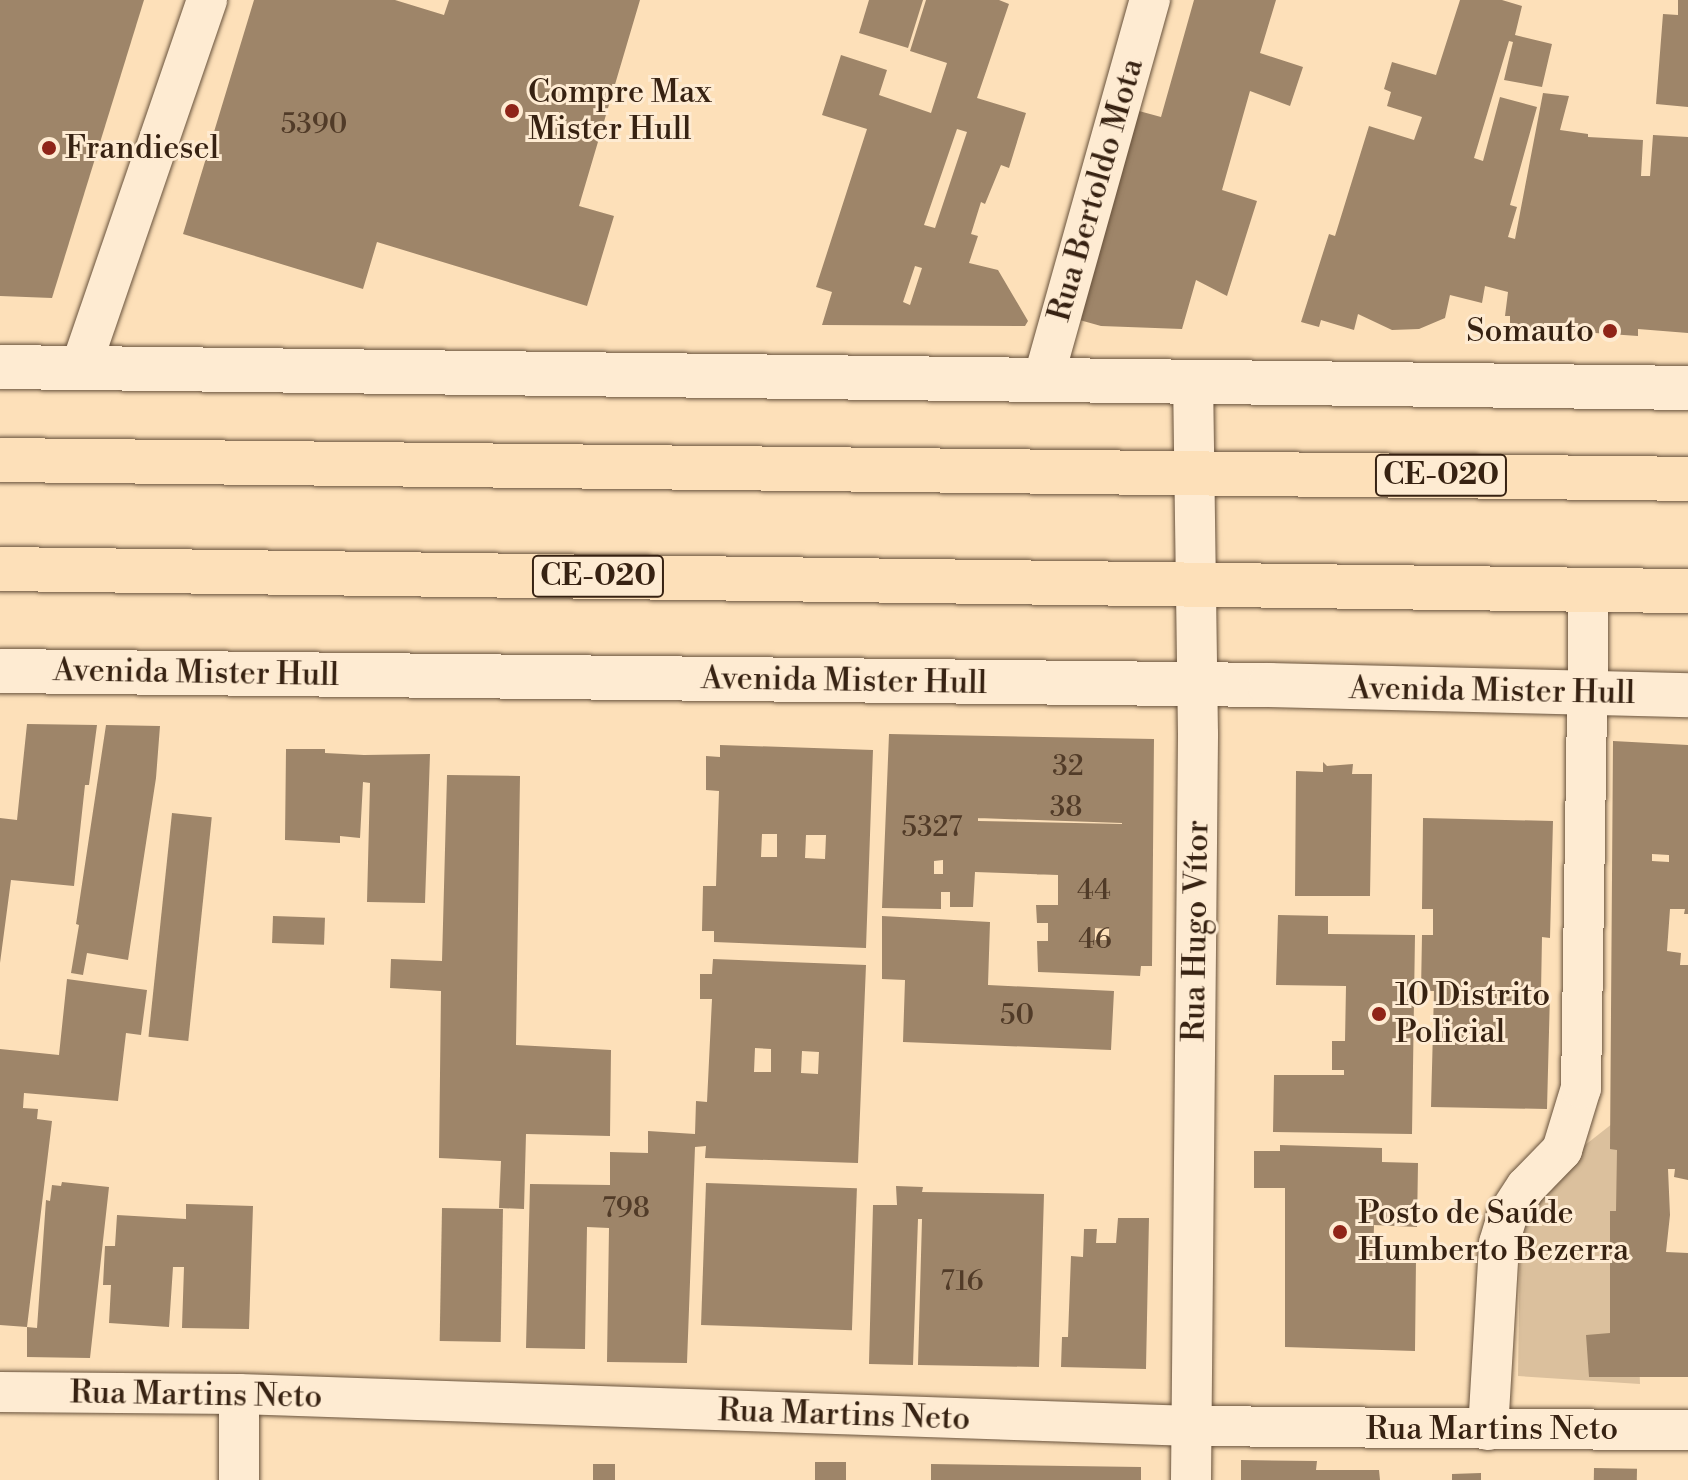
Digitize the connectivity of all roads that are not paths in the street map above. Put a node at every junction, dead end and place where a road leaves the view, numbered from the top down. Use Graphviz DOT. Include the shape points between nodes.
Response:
graph roads {
  1 [pos="207,0"];
  2 [pos="1150,0"];
  3 [pos="0,367"];
  4 [pos="80,369"];
  5 [pos="1043,380"];
  6 [pos="1193,382"];
  7 [pos="1688,388"];
  8 [pos="0,460"];
  9 [pos="1194,472"];
  10 [pos="1688,479"];
  11 [pos="0,569"];
  12 [pos="1196,583"];
  13 [pos="1589,589"];
  14 [pos="1688,591"];
  15 [pos="0,671"];
  16 [pos="1197,685"];
  17 [pos="1590,693"];
  18 [pos="1688,695"];
  19 [pos="0,1392"];
  20 [pos="239,1394"];
  21 [pos="1192,1426"];
  22 [pos="1488,1430"];
  23 [pos="1688,1430"];
  24 [pos="239,1480"];
  25 [pos="1191,1480"];
  1 -- 4 [label="street"];
  2 -- 5 [label="street, Rua Bertoldo Mota"];
  3 -- 4 [label="main road"];
  4 -- 5 [label="main road"];
  5 -- 6 [label="main road"];
  6 -- 7 [label="main road"];
  6 -- 9 [label="street, Rua Hugo Vítor"];
  8 -- 9 [label="highway, CE-020"];
  9 -- 10 [label="highway, CE-020"];
  9 -- 12 [label="street, Rua Hugo Vítor"];
  11 -- 12 [label="highway, CE-020"];
  12 -- 13 [label="highway, CE-020"];
  12 -- 16 [label="street, Rua Hugo Vítor"];
  13 -- 14 [label="highway, CE-020"];
  13 -- 17 [label="street"];
  15 -- 16 [label="main road, Avenida Mister Hull"];
  16 -- 17 [label="main road, Avenida Mister Hull"];
  16 -- 21 [label="street, Rua Hugo Vítor"];
  17 -- 18 [label="main road, Avenida Mister Hull"];
  17 -- 22 [label="street" via="1581,1088 1562,1150 1526,1187 1507,1216 1499,1243"];
  19 -- 20 [label="street, Rua Martins Neto"];
  20 -- 21 [label="street, Rua Martins Neto"];
  20 -- 24 [label="street"];
  21 -- 22 [label="street, Rua Martins Neto"];
  21 -- 25 [label="street, Rua Hugo Vítor"];
  22 -- 23 [label="street, Rua Martins Neto"];
}
